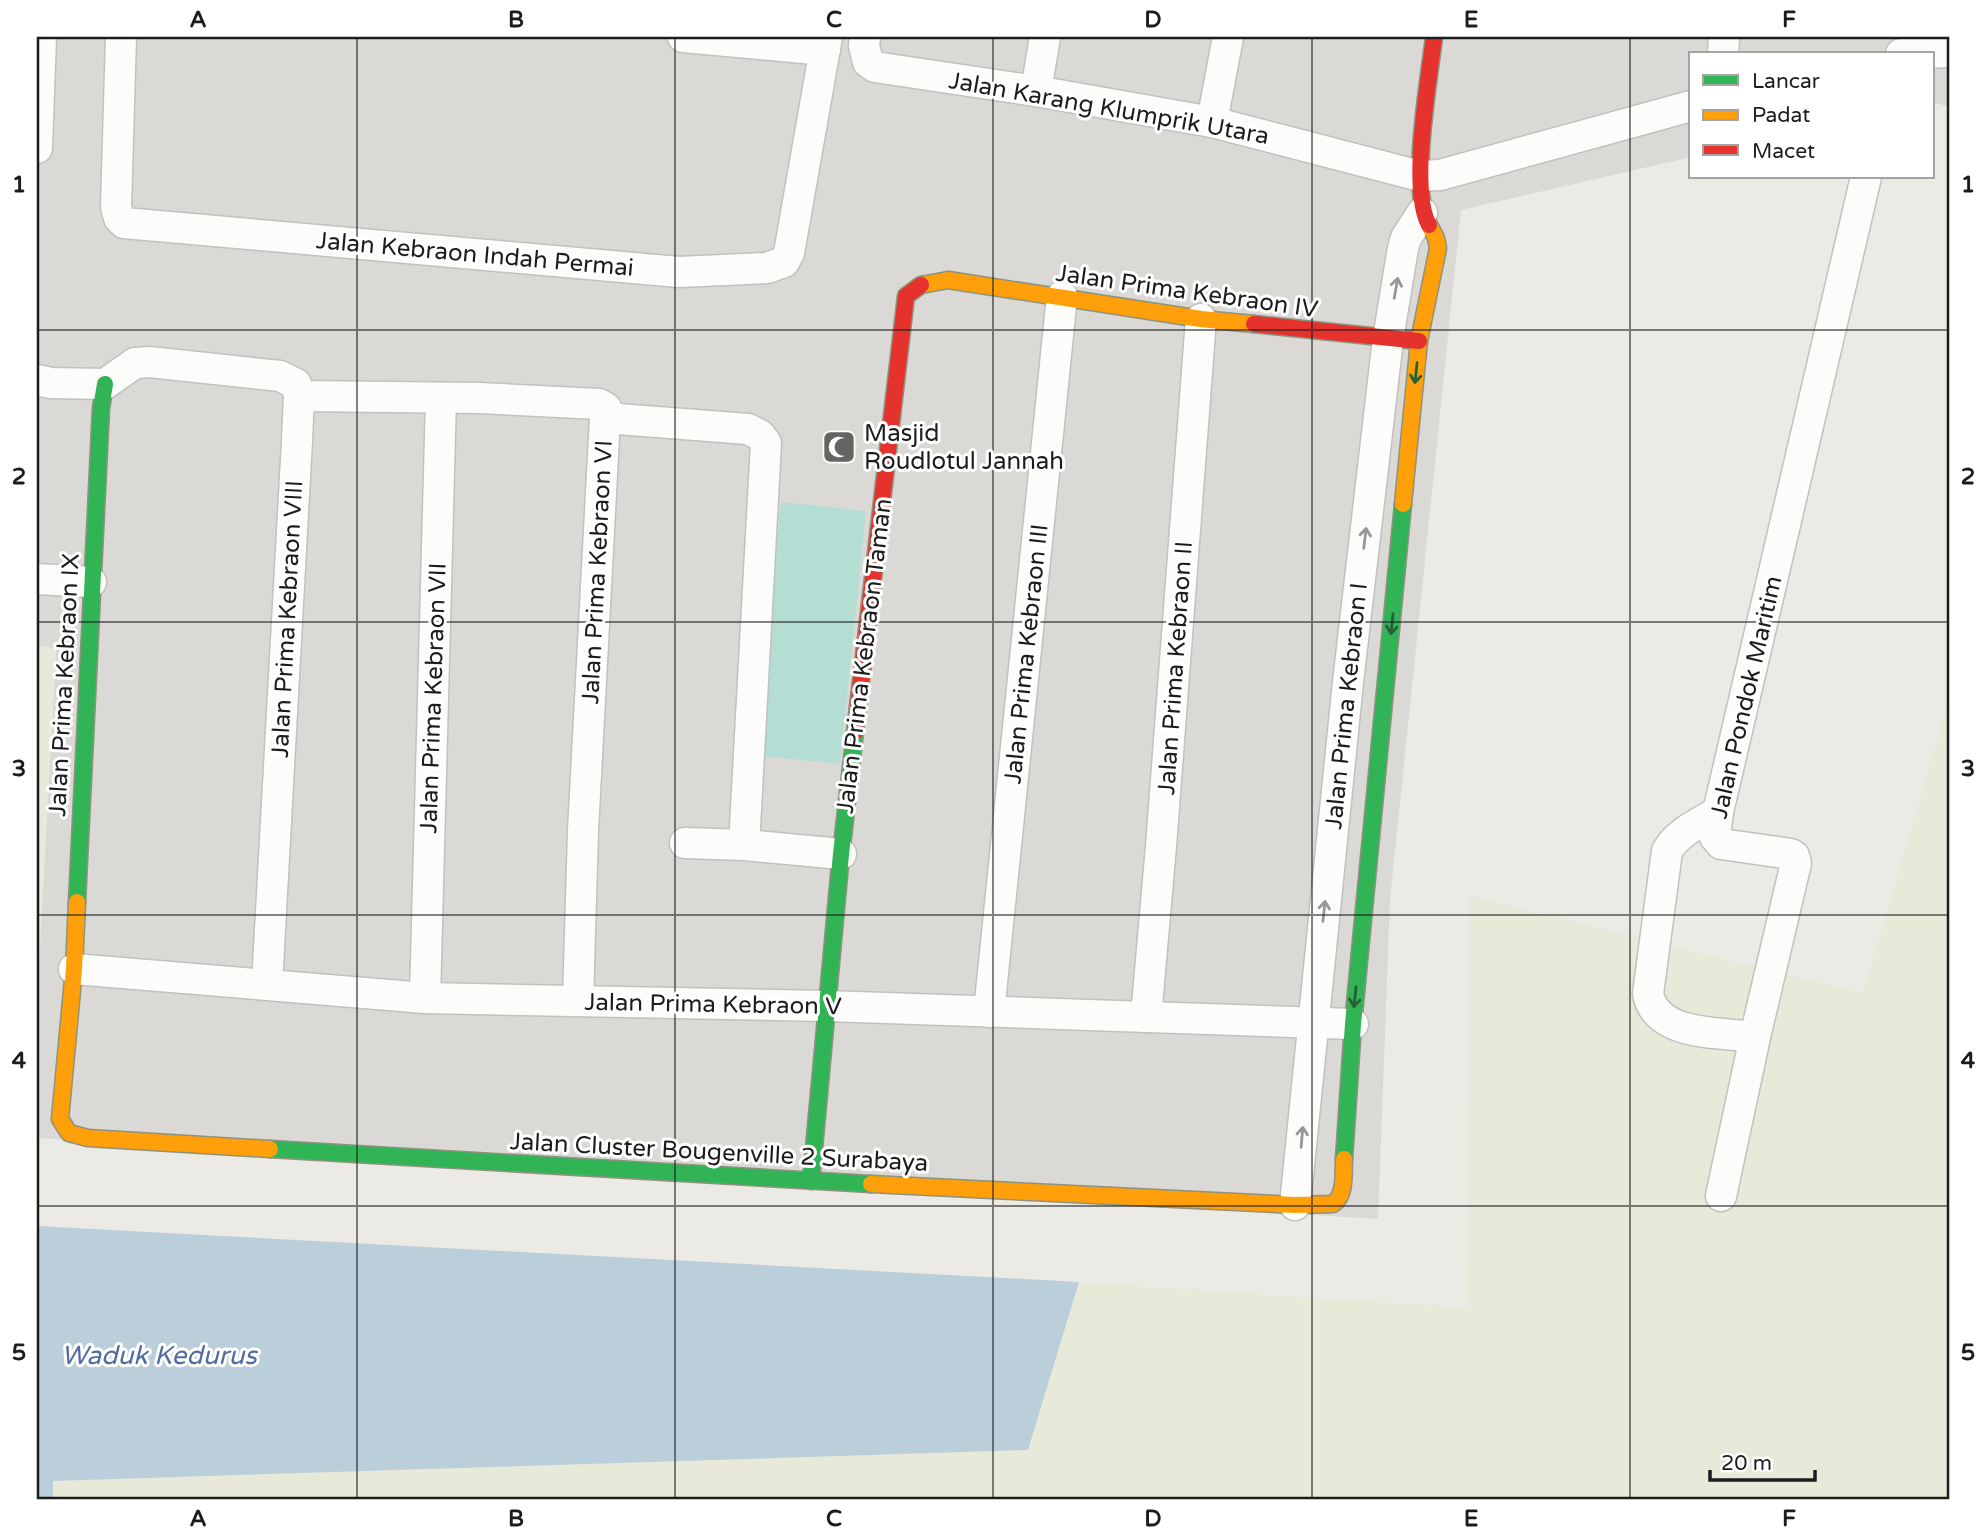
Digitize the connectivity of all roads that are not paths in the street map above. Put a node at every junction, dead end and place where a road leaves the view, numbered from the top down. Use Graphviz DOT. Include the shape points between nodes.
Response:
graph roads {
  1 [pos="41,37"];
  2 [pos="121,37"];
  3 [pos="683,37"];
  4 [pos="1045,37"];
  5 [pos="1228,37"];
  6 [pos="1434,37"];
  7 [pos="864,41"];
  8 [pos="826,43"];
  9 [pos="1946,47"];
  10 [pos="1914,52"];
  11 [pos="1036,91"];
  12 [pos="1689,107"];
  13 [pos="1212,122"];
  14 [pos="37,148"];
  15 [pos="1420,176"];
  16 [pos="1866,178"];
  17 [pos="1422,213"];
  18 [pos="948,280"];
  19 [pos="1062,296"];
  20 [pos="1201,319"];
  21 [pos="1388,339"];
  22 [pos="1419,341"];
  23 [pos="44,381"];
  24 [pos="93,384"];
  25 [pos="299,396"];
  26 [pos="441,398"];
  27 [pos="605,418"];
  28 [pos="38,579"];
  29 [pos="81,582"];
  30 [pos="1718,812"];
  31 [pos="685,843"];
  32 [pos="744,845"];
  33 [pos="841,854"];
  34 [pos="74,969"];
  35 [pos="267,984"];
  36 [pos="425,998"];
  37 [pos="578,1001"];
  38 [pos="827,1006"];
  39 [pos="989,1013"];
  40 [pos="1146,1017"];
  41 [pos="1312,1023"];
  42 [pos="1353,1024"];
  43 [pos="1755,1037"];
  44 [pos="88,1138"];
  45 [pos="811,1181"];
  46 [pos="1342,1194"];
  47 [pos="1721,1196"];
  48 [pos="1295,1205"];
  1 -- 14 [label="street"];
  2 -- 8 [label="street, Jalan Kebraon Indah Permai" via="117,207 124,223 679,272 767,268 784,262"];
  3 -- 8 [label="street"];
  4 -- 11 [label="street"];
  5 -- 13 [label="street"];
  6 -- 15 [label="street, Jalan Prima Kebraon I"];
  7 -- 11 [label="street, Jalan Karang Klumprik Utara" via="868,62 875,67"];
  9 -- 10 [label="street"];
  11 -- 13 [label="street, Jalan Karang Klumprik Utara"];
  12 -- 15 [label="street, Jalan Karang Klumprik Utara" via="1440,175"];
  13 -- 15 [label="street, Jalan Karang Klumprik Utara"];
  15 -- 17 [label="street, Jalan Prima Kebraon I"];
  16 -- 30 [label="street, Jalan Pondok Maritim"];
  21 -- 17 [label="street, Jalan Prima Kebraon I, one-way" via="1403,248"];
  17 -- 22 [label="street, Jalan Prima Kebraon I" via="1438,248"];
  18 -- 19 [label="street, Jalan Prima Kebraon IV"];
  18 -- 33 [label="street, Jalan Prima Kebraon Taman" via="929,281 906,296"];
  19 -- 20 [label="street, Jalan Prima Kebraon IV"];
  19 -- 39 [label="street, Jalan Prima Kebraon III"];
  20 -- 21 [label="street, Jalan Prima Kebraon IV"];
  20 -- 40 [label="street, Jalan Prima Kebraon II"];
  21 -- 22 [label="street, Jalan Prima Kebraon IV"];
  41 -- 21 [label="street, Jalan Prima Kebraon I, one-way"];
  22 -- 42 [label="street, Jalan Prima Kebraon I, one-way"];
  23 -- 24 [label="street"];
  24 -- 25 [label="street" via="135,363 149,362 280,376 296,384"];
  24 -- 29 [label="street, Jalan Prima Kebraon IX" via="101,408"];
  25 -- 26 [label="street"];
  25 -- 35 [label="street, Jalan Prima Kebraon VIII"];
  26 -- 27 [label="street" via="599,404 606,408"];
  26 -- 36 [label="street, Jalan Prima Kebraon VII"];
  27 -- 32 [label="street, Jalan Prima Kebraon VI" via="748,429 766,443"];
  27 -- 37 [label="street, Jalan Prima Kebraon VI"];
  28 -- 29 [label="street"];
  29 -- 34 [label="street, Jalan Prima Kebraon IX"];
  30 -- 43 [label="street, Jalan Pondok Maritim" via="1715,837 1721,844 1791,854 1796,859"];
  30 -- 43 [label="street" via="1682,833 1667,851 1648,994 1658,1015 1668,1023"];
  31 -- 32 [label="street"];
  32 -- 33 [label="street"];
  33 -- 38 [label="street, Jalan Prima Kebraon Taman"];
  34 -- 35 [label="street, Jalan Prima Kebraon V"];
  34 -- 44 [label="street, Jalan Prima Kebraon IX" via="60,1119 69,1133"];
  35 -- 36 [label="street, Jalan Prima Kebraon V"];
  36 -- 37 [label="street, Jalan Prima Kebraon V"];
  37 -- 38 [label="street, Jalan Prima Kebraon V"];
  38 -- 39 [label="street, Jalan Prima Kebraon V"];
  38 -- 45 [label="street, Jalan Prima Kebraon Taman"];
  39 -- 40 [label="street, Jalan Prima Kebraon V"];
  40 -- 41 [label="street, Jalan Prima Kebraon V"];
  41 -- 42 [label="street, Jalan Prima Kebraon V"];
  48 -- 41 [label="street, Jalan Prima Kebraon I, one-way"];
  42 -- 46 [label="street, Jalan Prima Kebraon I"];
  43 -- 47 [label="street, Jalan Pondok Maritim"];
  44 -- 45 [label="street, Jalan Cluster Bougenville 2 Surabaya"];
  45 -- 48 [label="street, Jalan Cluster Bougenville 2 Surabaya"];
  46 -- 48 [label="street, Jalan Cluster Bougenville 2 Surabaya" via="1333,1204"];
}
